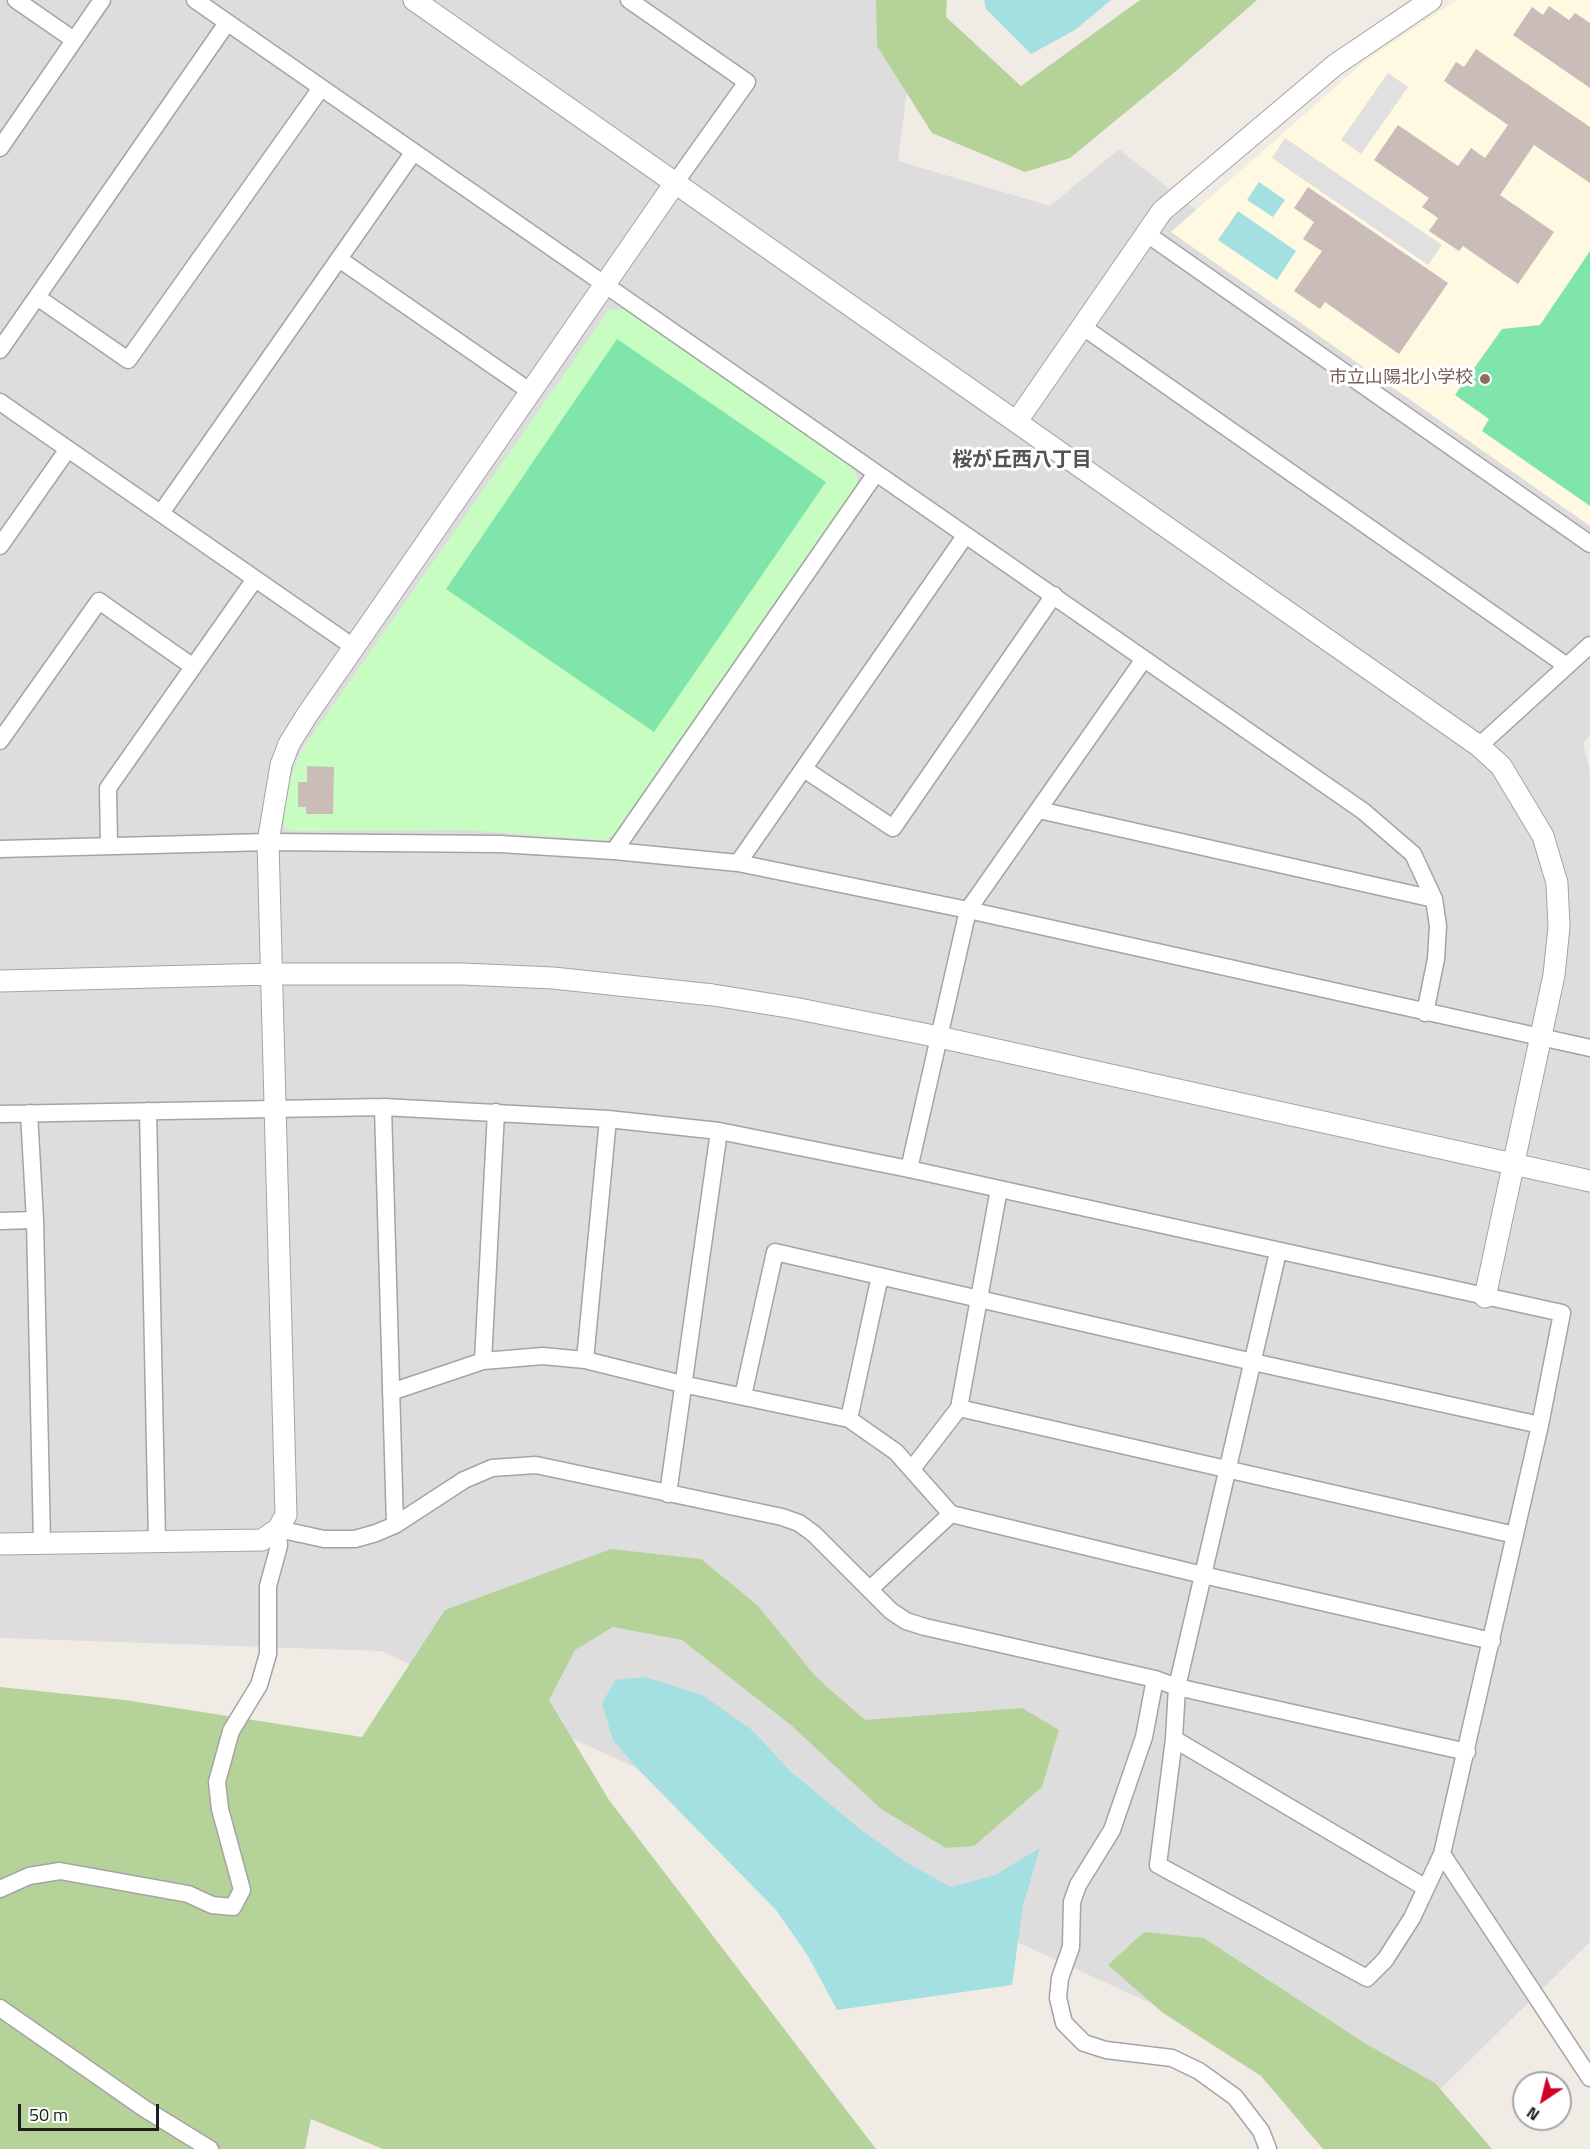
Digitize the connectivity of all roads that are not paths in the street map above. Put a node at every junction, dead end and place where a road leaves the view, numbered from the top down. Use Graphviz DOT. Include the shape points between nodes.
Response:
graph roads {
  1 [pos="16,0"];
  2 [pos="102,0"];
  3 [pos="195,0"];
  4 [pos="414,0"];
  5 [pos="1431,0"];
  6 [pos="637,2"];
  7 [pos="227,23"];
  8 [pos="74,40"];
  9 [pos="321,88"];
  10 [pos="0,148"];
  11 [pos="413,153"];
  12 [pos="675,183"];
  13 [pos="1147,234"];
  14 [pos="339,259"];
  15 [pos="606,284"];
  16 [pos="37,297"];
  17 [pos="1083,327"];
  18 [pos="0,350"];
  19 [pos="531,392"];
  20 [pos="0,402"];
  21 [pos="1017,421"];
  22 [pos="68,448"];
  23 [pos="876,473"];
  24 [pos="161,513"];
  25 [pos="965,536"];
  26 [pos="2,539"];
  27 [pos="1590,544"];
  28 [pos="255,579"];
  29 [pos="1054,596"];
  30 [pos="1590,645"];
  31 [pos="355,648"];
  32 [pos="1143,659"];
  33 [pos="192,666"];
  34 [pos="1567,666"];
  35 [pos="0,741"];
  36 [pos="1479,746"];
  37 [pos="804,769"];
  38 [pos="1040,810"];
  39 [pos="268,842"];
  40 [pos="109,846"];
  41 [pos="0,849"];
  42 [pos="614,851"];
  43 [pos="738,863"];
  44 [pos="1434,899"];
  45 [pos="968,910"];
  46 [pos="272,974"];
  47 [pos="0,981"];
  48 [pos="1425,1012"];
  49 [pos="939,1037"];
  50 [pos="1541,1038"];
  51 [pos="1590,1048"];
  52 [pos="383,1107"];
  53 [pos="274,1109"];
  54 [pos="148,1111"];
  55 [pos="496,1112"];
  56 [pos="28,1113"];
  57 [pos="0,1114"];
  58 [pos="608,1119"];
  59 [pos="719,1131"];
  60 [pos="1514,1164"];
  61 [pos="909,1169"];
  62 [pos="1590,1181"];
  63 [pos="999,1189"];
  64 [pos="35,1220"];
  65 [pos="0,1221"];
  66 [pos="1278,1252"];
  67 [pos="880,1276"];
  68 [pos="1485,1297"];
  69 [pos="979,1299"];
  70 [pos="585,1360"];
  71 [pos="483,1361"];
  72 [pos="1253,1362"];
  73 [pos="682,1384"];
  74 [pos="391,1392"];
  75 [pos="743,1396"];
  76 [pos="959,1408"];
  77 [pos="849,1419"];
  78 [pos="1540,1425"];
  79 [pos="912,1469"];
  80 [pos="1228,1470"];
  81 [pos="668,1494"];
  82 [pos="951,1514"];
  83 [pos="395,1525"];
  84 [pos="278,1529"];
  85 [pos="1515,1535"];
  86 [pos="157,1540"];
  87 [pos="42,1543"];
  88 [pos="0,1544"];
  89 [pos="1203,1575"];
  90 [pos="870,1589"];
  91 [pos="1492,1641"];
  92 [pos="1155,1679"];
  93 [pos="1177,1688"];
  94 [pos="1174,1739"];
  95 [pos="1467,1752"];
  96 [pos="1442,1854"];
  97 [pos="1426,1888"];
  98 [pos="0,1889"];
  99 [pos="0,2008"];
  100 [pos="1590,2078"];
  101 [pos="210,2149"];
  102 [pos="1268,2149"];
  1 -- 8 [label="street"];
  2 -- 8 [label="street"];
  3 -- 7 [label="street"];
  4 -- 12 [label="street"];
  5 -- 13 [label="street" via="1321,77 1162,211"];
  6 -- 12 [label="street" via="747,82"];
  7 -- 9 [label="street"];
  7 -- 16 [label="street"];
  8 -- 10 [label="street"];
  9 -- 11 [label="street"];
  9 -- 16 [label="street" via="128,360"];
  11 -- 14 [label="street"];
  11 -- 15 [label="street"];
  12 -- 15 [label="street"];
  12 -- 21 [label="street"];
  13 -- 17 [label="street"];
  13 -- 27 [label="street"];
  14 -- 19 [label="street"];
  14 -- 24 [label="street"];
  15 -- 19 [label="street"];
  15 -- 23 [label="street"];
  16 -- 18 [label="street"];
  17 -- 21 [label="street"];
  17 -- 34 [label="street"];
  19 -- 31 [label="street"];
  20 -- 22 [label="street"];
  21 -- 36 [label="street"];
  22 -- 24 [label="street"];
  22 -- 26 [label="street"];
  23 -- 25 [label="street"];
  23 -- 42 [label="street"];
  24 -- 28 [label="street"];
  25 -- 29 [label="street"];
  25 -- 37 [label="street"];
  28 -- 31 [label="street"];
  28 -- 33 [label="street"];
  29 -- 32 [label="street"];
  29 -- 37 [label="street" via="892,828"];
  30 -- 34 [label="street"];
  31 -- 39 [label="street" via="289,744 281,765"];
  32 -- 38 [label="street"];
  32 -- 44 [label="street" via="1363,811 1413,854"];
  33 -- 35 [label="street" via="99,601"];
  33 -- 40 [label="street" via="108,788"];
  34 -- 36 [label="street"];
  36 -- 50 [label="street" via="1501,766 1519,793 1544,837 1557,883 1559,927"];
  37 -- 43 [label="street"];
  38 -- 44 [label="street"];
  38 -- 45 [label="street"];
  39 -- 40 [label="street"];
  39 -- 42 [label="street" via="500,844"];
  39 -- 46 [label="street"];
  40 -- 41 [label="street"];
  42 -- 43 [label="street"];
  43 -- 45 [label="street"];
  44 -- 48 [label="street" via="1438,926 1436,959"];
  45 -- 48 [label="street"];
  45 -- 49 [label="street"];
  46 -- 47 [label="street"];
  46 -- 49 [label="street" via="553,978 713,994"];
  46 -- 53 [label="street"];
  48 -- 50 [label="street"];
  49 -- 60 [label="street"];
  49 -- 61 [label="street"];
  50 -- 51 [label="street"];
  50 -- 60 [label="street"];
  52 -- 53 [label="street"];
  52 -- 55 [label="street"];
  52 -- 74 [label="street"];
  53 -- 54 [label="street"];
  53 -- 84 [label="street" via="286,1515"];
  54 -- 56 [label="street"];
  54 -- 86 [label="street"];
  55 -- 58 [label="street"];
  55 -- 71 [label="street"];
  56 -- 57 [label="street"];
  56 -- 64 [label="street"];
  58 -- 59 [label="street"];
  58 -- 70 [label="street"];
  59 -- 61 [label="street"];
  59 -- 73 [label="street"];
  60 -- 62 [label="street"];
  60 -- 68 [label="street"];
  61 -- 63 [label="street"];
  63 -- 66 [label="street"];
  63 -- 69 [label="street"];
  64 -- 65 [label="street"];
  64 -- 87 [label="street"];
  66 -- 68 [label="street"];
  66 -- 72 [label="street"];
  67 -- 69 [label="street"];
  67 -- 75 [label="street" via="775,1252"];
  67 -- 77 [label="street"];
  68 -- 78 [label="street" via="1562,1313"];
  69 -- 72 [label="street"];
  69 -- 76 [label="street"];
  70 -- 71 [label="street" via="543,1356"];
  70 -- 73 [label="street"];
  71 -- 74 [label="street"];
  72 -- 78 [label="street"];
  72 -- 80 [label="street"];
  73 -- 75 [label="street"];
  73 -- 81 [label="street"];
  74 -- 83 [label="street"];
  75 -- 77 [label="street"];
  76 -- 79 [label="street"];
  76 -- 80 [label="street"];
  77 -- 79 [label="street" via="896,1452"];
  78 -- 85 [label="street"];
  79 -- 82 [label="street"];
  80 -- 85 [label="street"];
  80 -- 89 [label="street"];
  81 -- 83 [label="street" via="536,1465 492,1468 464,1480"];
  81 -- 90 [label="street" via="799,1523"];
  82 -- 89 [label="street"];
  82 -- 90 [label="street"];
  83 -- 84 [label="street" via="355,1539 324,1539"];
  84 -- 86 [label="street" via="262,1540"];
  84 -- 98 [label="street" via="279,1546 268,1586 268,1654 259,1684 231,1731 217,1782 220,1809 243,1890 233,1906 212,1905 188,1894 60,1871 29,1875"];
  85 -- 91 [label="street"];
  86 -- 87 [label="street"];
  87 -- 88 [label="street"];
  89 -- 91 [label="street"];
  89 -- 93 [label="street"];
  90 -- 92 [label="street" via="891,1611 925,1627"];
  91 -- 95 [label="street"];
  92 -- 93 [label="street"];
  92 -- 102 [label="street" via="1144,1737 1112,1830 1078,1885 1072,1902 1071,1947 1060,1978 1058,1998 1062,2015 1064,2023 1084,2043 1106,2050 1172,2058 1199,2071 1235,2097 1261,2131"];
  93 -- 94 [label="street"];
  93 -- 95 [label="street"];
  94 -- 97 [label="street"];
  94 -- 97 [label="street" via="1158,1865 1367,1978 1412,1918"];
  95 -- 96 [label="street"];
  96 -- 97 [label="street"];
  96 -- 100 [label="street"];
  99 -- 101 [label="street" via="145,2109"];
}
